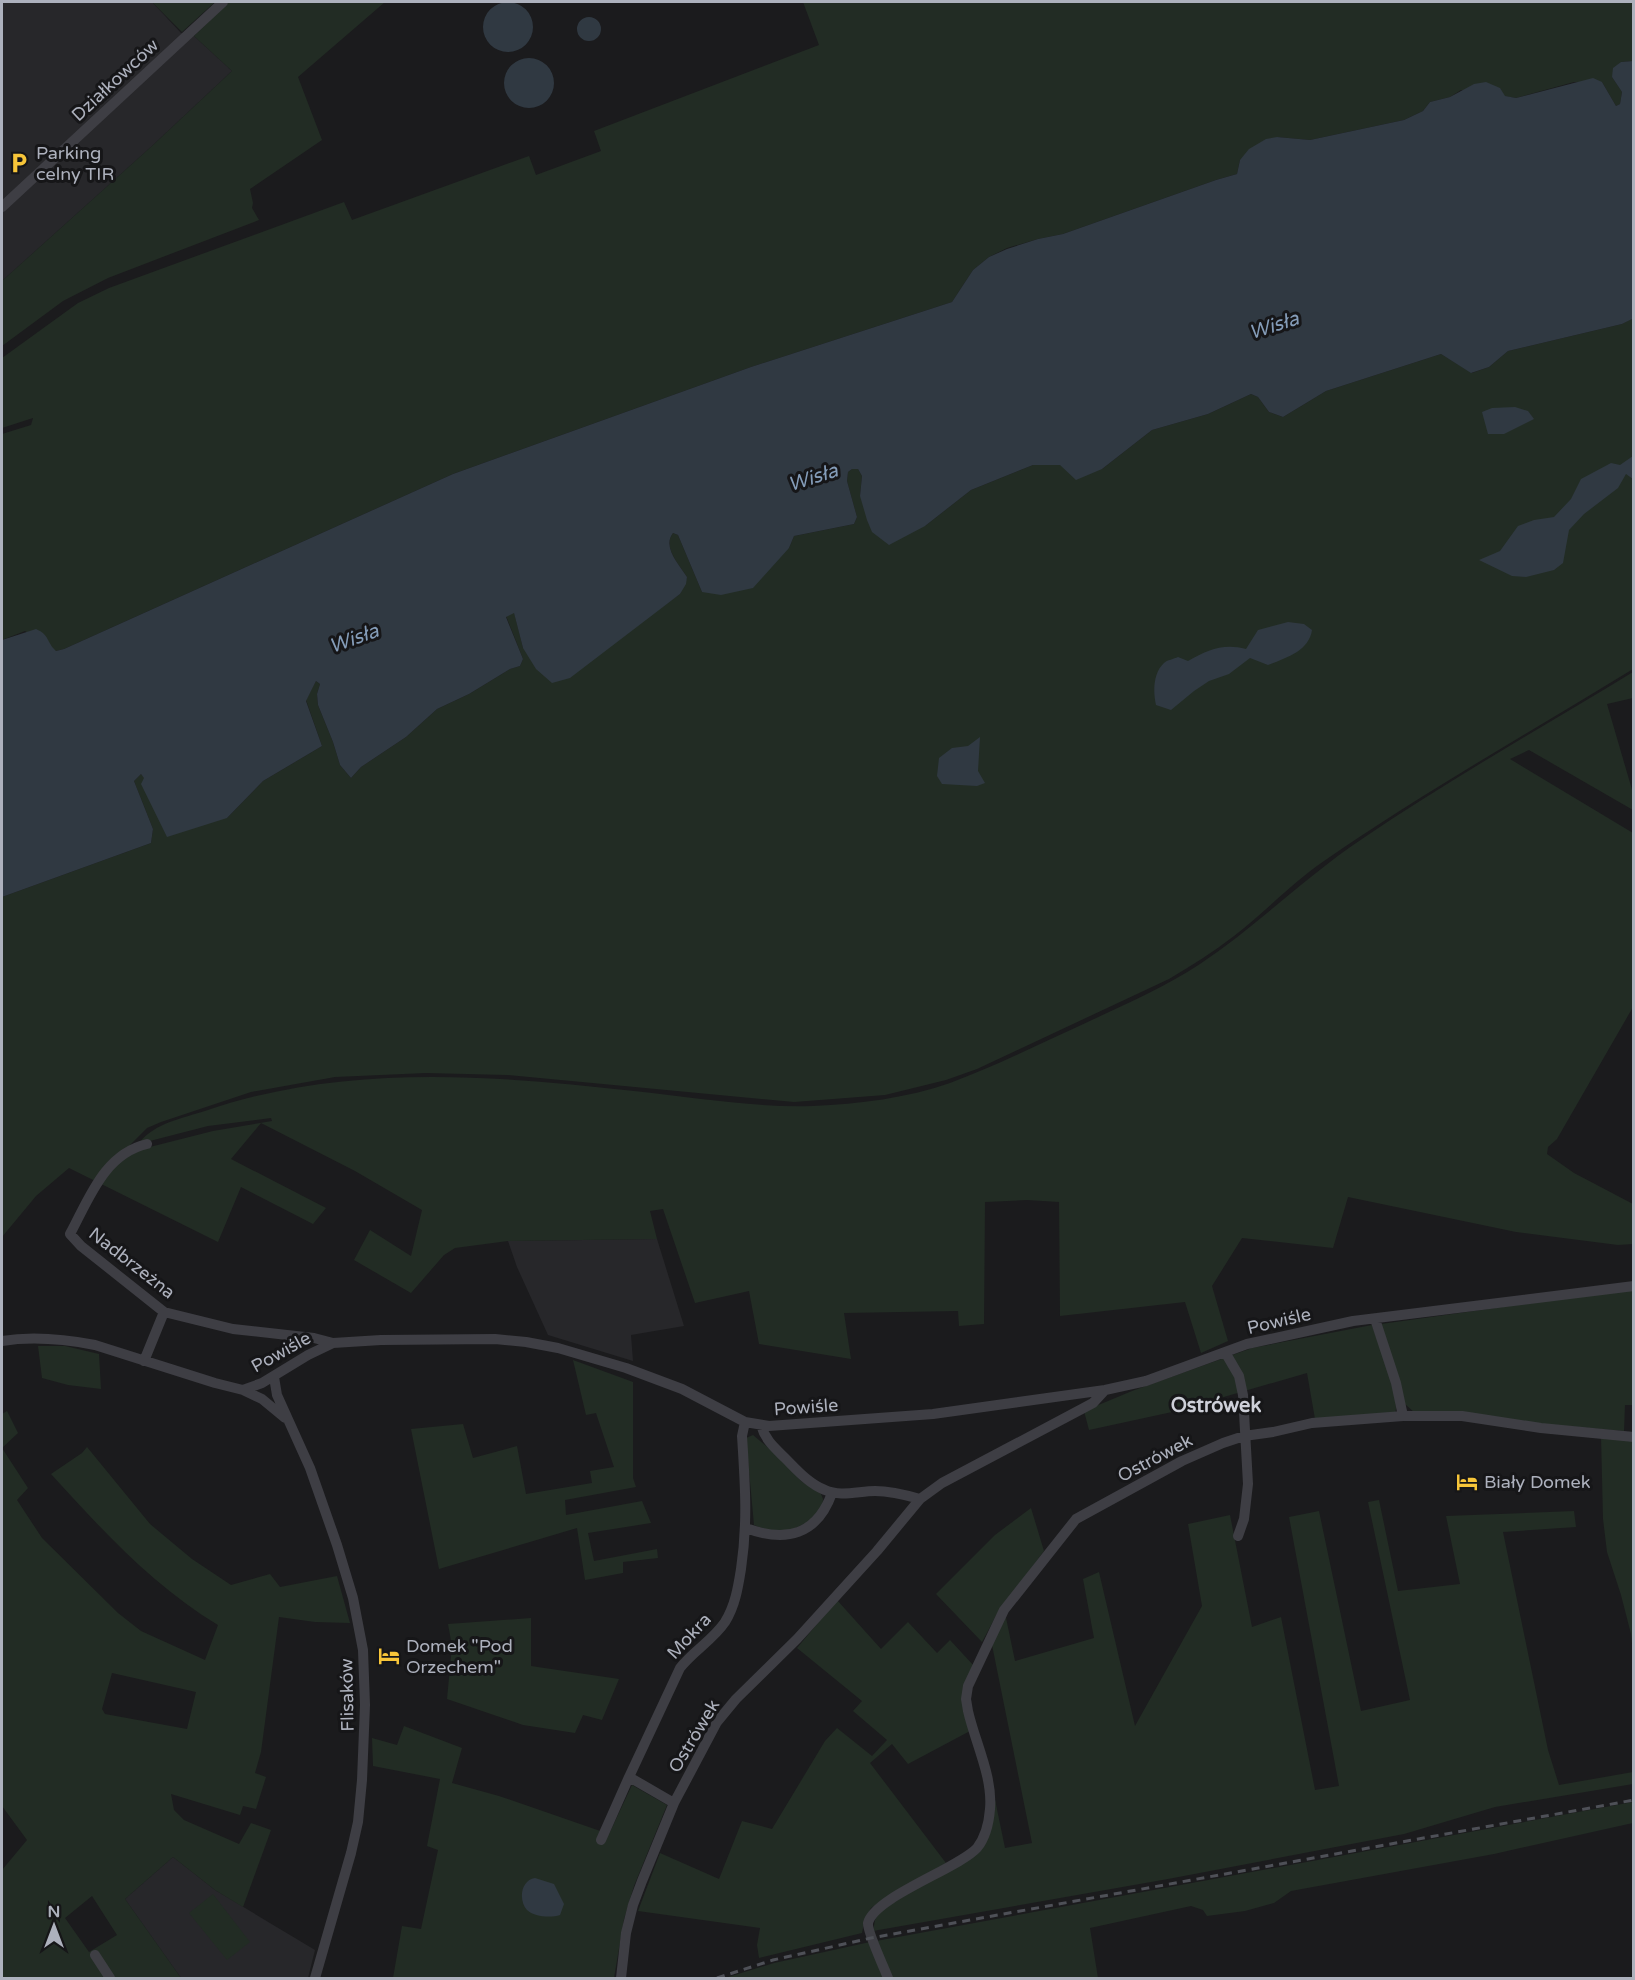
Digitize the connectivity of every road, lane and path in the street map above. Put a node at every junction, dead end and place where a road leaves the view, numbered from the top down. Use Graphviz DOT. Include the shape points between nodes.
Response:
graph roads {
  1 [pos="223,2"];
  2 [pos="2,207"];
  3 [pos="147,1144"];
  4 [pos="1634,1286"];
  5 [pos="164,1312"];
  6 [pos="1375,1318"];
  7 [pos="2,1341"];
  8 [pos="333,1343"];
  9 [pos="1225,1352"];
  10 [pos="144,1361"];
  11 [pos="274,1377"];
  12 [pos="243,1389"];
  13 [pos="1105,1390"];
  14 [pos="1403,1416"];
  15 [pos="287,1419"];
  16 [pos="745,1422"];
  17 [pos="761,1425"];
  18 [pos="1244,1436"];
  19 [pos="1634,1437"];
  20 [pos="832,1493"];
  21 [pos="920,1499"];
  22 [pos="746,1528"];
  23 [pos="1238,1536"];
  24 [pos="629,1777"];
  25 [pos="674,1803"];
  26 [pos="601,1840"];
  27 [pos="95,1955"];
  28 [pos="110,1978"];
  29 [pos="315,1978"];
  30 [pos="621,1978"];
  31 [pos="888,1978"];
  1 -- 2 [label="street, Działkowców"];
  3 -- 5 [label="street, Nadbrzeżna" via="122,1155 109,1166 70,1234"];
  4 -- 6 [label="street, Powiśle"];
  5 -- 8 [label="street, Nadbrzeżna" via="233,1329"];
  5 -- 10 [label="street"];
  6 -- 9 [label="street, Powiśle"];
  6 -- 14 [label="street"];
  7 -- 10 [label="street, Powiśle" via="75,1341"];
  8 -- 11 [label="street, Powiśle"];
  8 -- 16 [label="street, Powiśle" via="526,1341 655,1378"];
  9 -- 13 [label="street, Powiśle" via="1146,1381"];
  9 -- 18 [label="street" via="1242,1387"];
  10 -- 12 [label="street, Powiśle"];
  11 -- 12 [label="street, Powiśle"];
  11 -- 15 [label="street, Flisaków"];
  12 -- 15 [label="street, Flisaków"];
  13 -- 17 [label="street, Powiśle" via="905,1417"];
  13 -- 21 [label="street, Ostrówek" via="1093,1403 942,1483"];
  14 -- 18 [label="street, Ostrówek" via="1312,1423"];
  14 -- 19 [label="street, Ostrówek" via="1461,1416"];
  15 -- 29 [label="street, Flisaków" via="310,1467 337,1545 358,1624 365,1678 358,1822"];
  16 -- 17 [label="street, Powiśle"];
  16 -- 22 [label="street, Mokra" via="742,1436"];
  17 -- 20 [label="street" via="765,1437 805,1477"];
  18 -- 23 [label="street" via="1247,1501"];
  18 -- 31 [label="street, Ostrówek" via="1182,1461 1076,1519 1004,1610 968,1686 966,1699 986,1776 988,1822 976,1849 873,1913 869,1931"];
  20 -- 21 [label="street" via="876,1491"];
  20 -- 22 [label="street" via="822,1514 802,1532 777,1536"];
  21 -- 25 [label="street, Ostrówek" via="878,1551 717,1722"];
  22 -- 24 [label="street, Mokra" via="732,1609 712,1637 680,1668"];
  24 -- 25 [label="street"];
  24 -- 26 [label="street, Mokra"];
  25 -- 30 [label="street, Ostrówek" via="633,1905"];
  27 -- 28 [label="street"];
}
